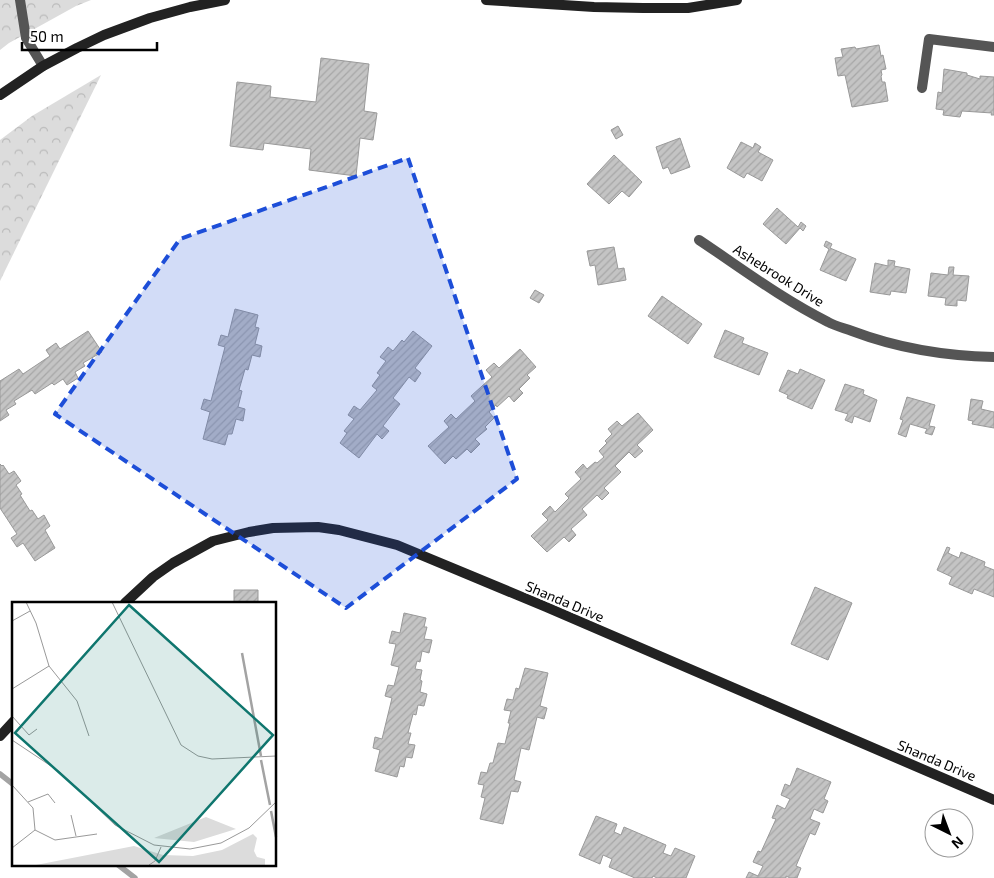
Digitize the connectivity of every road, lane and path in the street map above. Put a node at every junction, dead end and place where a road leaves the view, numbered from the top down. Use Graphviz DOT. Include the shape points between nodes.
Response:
graph roads {
  1 [pos="20,0"];
  2 [pos="225,0"];
  3 [pos="486,0"];
  4 [pos="737,0"];
  5 [pos="994,46"];
  6 [pos="43,66"];
  7 [pos="922,88"];
  8 [pos="0,95"];
  9 [pos="699,240"];
  10 [pos="994,358"];
  11 [pos="126,602"];
  12 [pos="12,723"];
  13 [pos="0,736"];
  14 [pos="994,800"];
  1 -- 6 [label="street" via="26,38"];
  2 -- 6 [label="street" via="150,18 104,35"];
  3 -- 4 [label="street" via="643,8 688,8"];
  5 -- 7 [label="street" via="929,39"];
  6 -- 8 [label="street"];
  9 -- 10 [label="street, Ashebrook Drive" via="791,302 829,323 905,347"];
  11 -- 14 [label="street, Shanda Drive" via="153,576 213,541 273,528 318,526 339,530 396,545"];
  12 -- 13 [label="street"];
}
